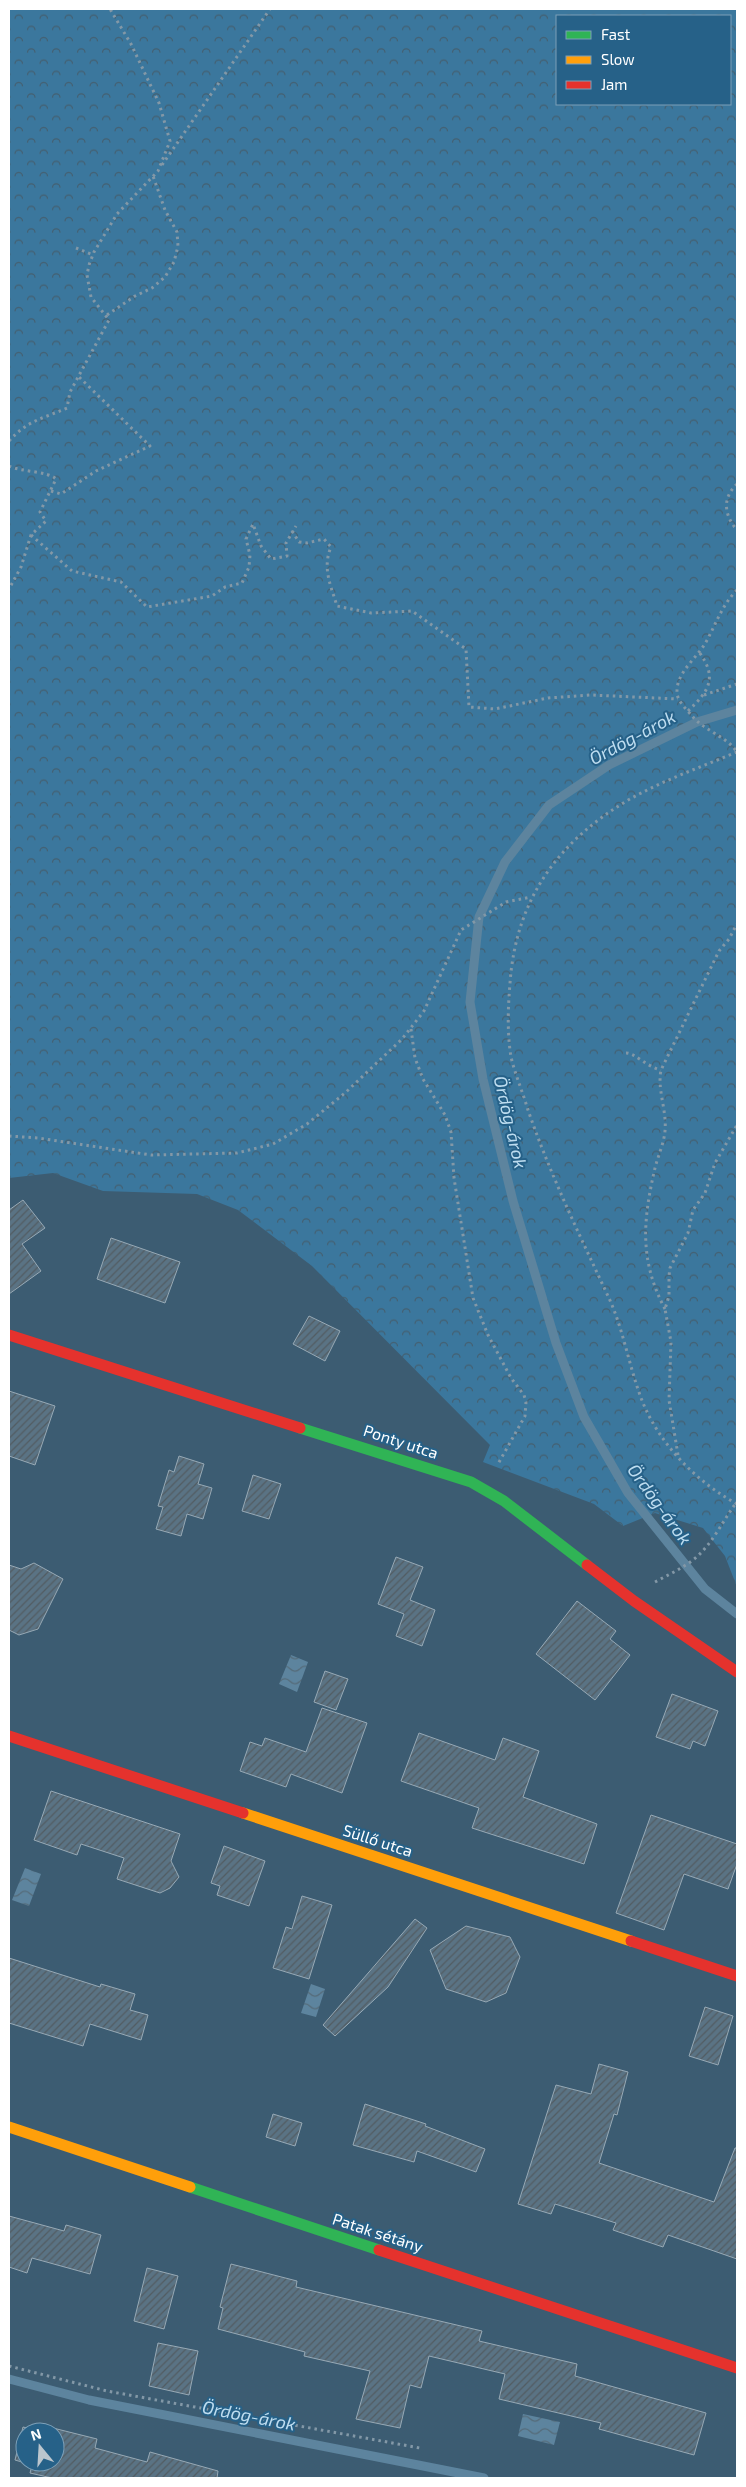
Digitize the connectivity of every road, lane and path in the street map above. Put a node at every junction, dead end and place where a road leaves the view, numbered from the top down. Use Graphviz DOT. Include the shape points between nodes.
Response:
graph roads {
  1 [pos="110,9"];
  2 [pos="270,9"];
  3 [pos="158,171"];
  4 [pos="153,176"];
  5 [pos="76,248"];
  6 [pos="93,255"];
  7 [pos="107,315"];
  8 [pos="79,377"];
  9 [pos="9,441"];
  10 [pos="9,466"];
  11 [pos="737,484"];
  12 [pos="52,491"];
  13 [pos="296,526"];
  14 [pos="737,530"];
  15 [pos="292,532"];
  16 [pos="31,535"];
  17 [pos="9,589"];
  18 [pos="737,590"];
  19 [pos="699,652"];
  20 [pos="737,684"];
  21 [pos="704,695"];
  22 [pos="678,699"];
  23 [pos="688,711"];
  24 [pos="737,752"];
  25 [pos="531,897"];
  26 [pos="737,924"];
  27 [pos="411,1028"];
  28 [pos="626,1053"];
  29 [pos="661,1070"];
  30 [pos="737,1125"];
  31 [pos="9,1136"];
  32 [pos="665,1309"];
  33 [pos="9,1334"];
  34 [pos="679,1458"];
  35 [pos="486,1490"];
  36 [pos="736,1504"];
  37 [pos="678,1569"];
  38 [pos="737,1672"];
  39 [pos="9,1736"];
  40 [pos="737,1976"];
  41 [pos="9,2127"];
  42 [pos="9,2366"];
  43 [pos="737,2368"];
  44 [pos="420,2448"];
  1 -- 3 [label="path" via="131,44 169,131 170,141"];
  2 -- 3 [label="path"];
  3 -- 4 [label="path"];
  4 -- 6 [label="path" via="118,214"];
  4 -- 7 [label="path" via="177,232 174,262 165,277 152,288"];
  5 -- 6 [label="path"];
  6 -- 7 [label="path" via="88,269 89,290 96,305"];
  7 -- 8 [label="path" via="108,323"];
  8 -- 9 [label="path" via="70,392 67,408 32,421"];
  8 -- 12 [label="path" via="150,446 96,471 60,494"];
  10 -- 12 [label="path" via="54,476 56,481"];
  11 -- 14 [label="path" via="727,495 726,502 729,518"];
  12 -- 16 [label="path" via="40,512 46,521"];
  13 -- 15 [label="path"];
  15 -- 16 [label="path" via="286,543 287,556 271,558 261,546 253,524 246,539 249,567 242,583 225,587 212,596 147,607 121,582 72,571"];
  15 -- 22 [label="path" via="299,542 324,539 331,547 326,559 326,572 337,606 371,613 412,611 466,649 469,707 495,709 548,698 591,695"];
  16 -- 17 [label="path" via="21,567"];
  18 -- 19 [label="path"];
  19 -- 21 [label="path" via="710,672"];
  19 -- 22 [label="path" via="680,679"];
  20 -- 21 [label="path"];
  21 -- 23 [label="path"];
  22 -- 23 [label="path"];
  23 -- 24 [label="path" via="702,726 728,742"];
  24 -- 25 [label="path" via="671,778 629,800 564,851"];
  25 -- 27 [label="path" via="506,902 461,930 424,1011"];
  25 -- 34 [label="path" via="518,931 511,966 508,1000 512,1060 542,1148 610,1301 644,1404"];
  26 -- 29 [label="path" via="719,952"];
  27 -- 31 [label="path" via="374,1067 307,1124 288,1137 258,1149 205,1155 151,1154"];
  27 -- 35 [label="path" via="415,1058 423,1079 445,1115 451,1132 454,1178 473,1298 488,1335 526,1402 526,1416"];
  28 -- 29 [label="path" via="634,1054 651,1068"];
  29 -- 32 [label="path" via="665,1132 648,1197 644,1237 650,1275"];
  30 -- 32 [label="path" via="715,1163 705,1192 693,1210 688,1234 670,1268"];
  32 -- 34 [label="path" via="672,1342 669,1400"];
  33 -- 35 [label="street, Ponty utca" via="452,1474"];
  34 -- 36 [label="path" via="709,1487"];
  35 -- 38 [label="street, Ponty utca"];
  36 -- 37 [label="path" via="693,1560"];
  39 -- 40 [label="street, Süllő utca"];
  41 -- 43 [label="street, Patak sétány"];
  42 -- 44 [label="path" via="107,2391"];
}
